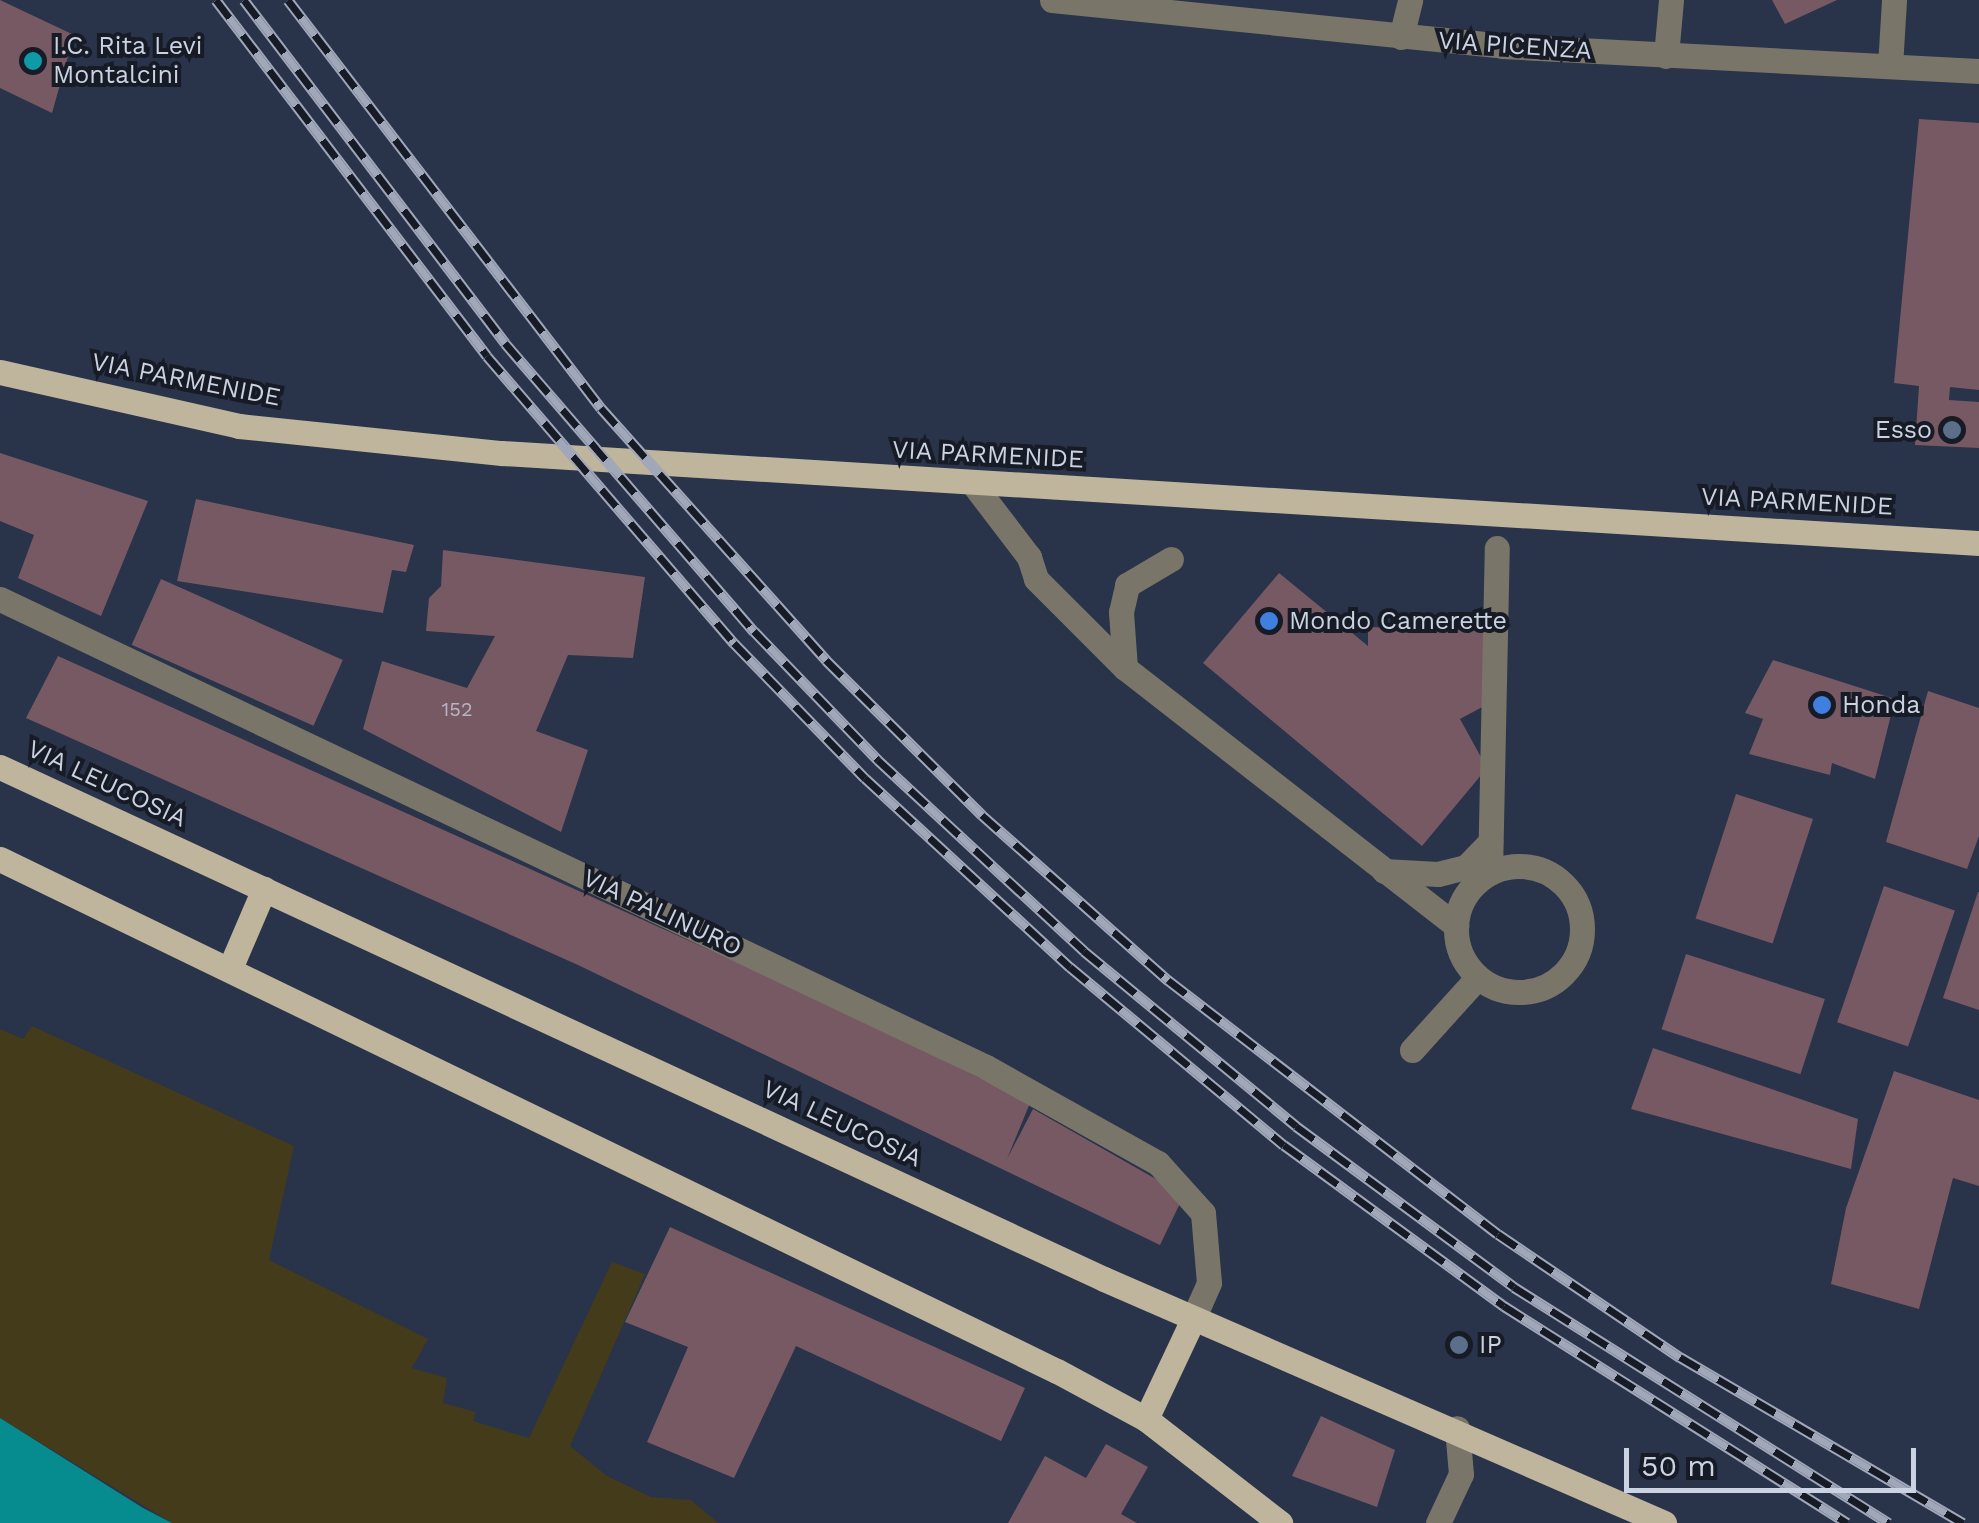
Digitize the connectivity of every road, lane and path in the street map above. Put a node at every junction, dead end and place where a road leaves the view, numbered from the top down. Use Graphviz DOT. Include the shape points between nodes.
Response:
graph roads {
  1 [pos="1052,0"];
  2 [pos="1410,0"];
  3 [pos="1671,0"];
  4 [pos="1894,0"];
  5 [pos="1401,37"];
  6 [pos="1666,56"];
  7 [pos="1890,66"];
  8 [pos="1979,71"];
  9 [pos="0,372"];
  10 [pos="974,485"];
  11 [pos="1979,543"];
  12 [pos="1497,548"];
  13 [pos="1170,560"];
  14 [pos="0,599"];
  15 [pos="1125,668"];
  16 [pos="0,768"];
  17 [pos="1490,842"];
  18 [pos="0,859"];
  19 [pos="1384,871"];
  20 [pos="1490,873"];
  21 [pos="264,889"];
  22 [pos="1456,926"];
  23 [pos="231,966"];
  24 [pos="1478,977"];
  25 [pos="1412,1050"];
  26 [pos="1193,1318"];
  27 [pos="1146,1419"];
  28 [pos="1457,1428"];
  29 [pos="1280,1523"];
  30 [pos="1438,1523"];
  31 [pos="1664,1523"];
  1 -- 5 [label="street, VIA PICENZA"];
  2 -- 5 [label="street"];
  3 -- 6 [label="street"];
  4 -- 7 [label="street"];
  5 -- 6 [label="street, VIA PICENZA"];
  6 -- 7 [label="street, VIA PICENZA"];
  7 -- 8 [label="street, VIA PICENZA"];
  9 -- 10 [label="main road, VIA PARMENIDE" via="239,426 502,453"];
  10 -- 11 [label="main road, VIA PARMENIDE"];
  10 -- 15 [label="street" via="1028,557 1036,579"];
  12 -- 17 [label="street"];
  13 -- 15 [label="street" via="1127,586 1120,612"];
  14 -- 26 [label="street, VIA PALINURO" via="986,1067 1158,1163 1203,1212 1209,1282"];
  15 -- 19 [label="street"];
  16 -- 21 [label="main road, VIA LEUCOSIA"];
  17 -- 19 [label="street" via="1466,867 1438,874"];
  17 -- 20 [label="street"];
  18 -- 23 [label="main road"];
  19 -- 22 [label="street"];
  20 -- 22 [label="street" via="1462,902"];
  20 -- 24 [label="street" via="1510,866 1551,874 1578,906 1582,927 1574,958 1554,981 1515,992"];
  21 -- 23 [label="main road"];
  21 -- 26 [label="main road, VIA LEUCOSIA"];
  22 -- 24 [label="street" via="1464,961"];
  23 -- 27 [label="main road"];
  24 -- 25 [label="street"];
  26 -- 27 [label="main road"];
  26 -- 28 [label="main road, VIA LEUCOSIA"];
  27 -- 29 [label="main road"];
  28 -- 30 [label="street" via="1461,1474"];
  28 -- 31 [label="main road, VIA LEUCOSIA"];
}
